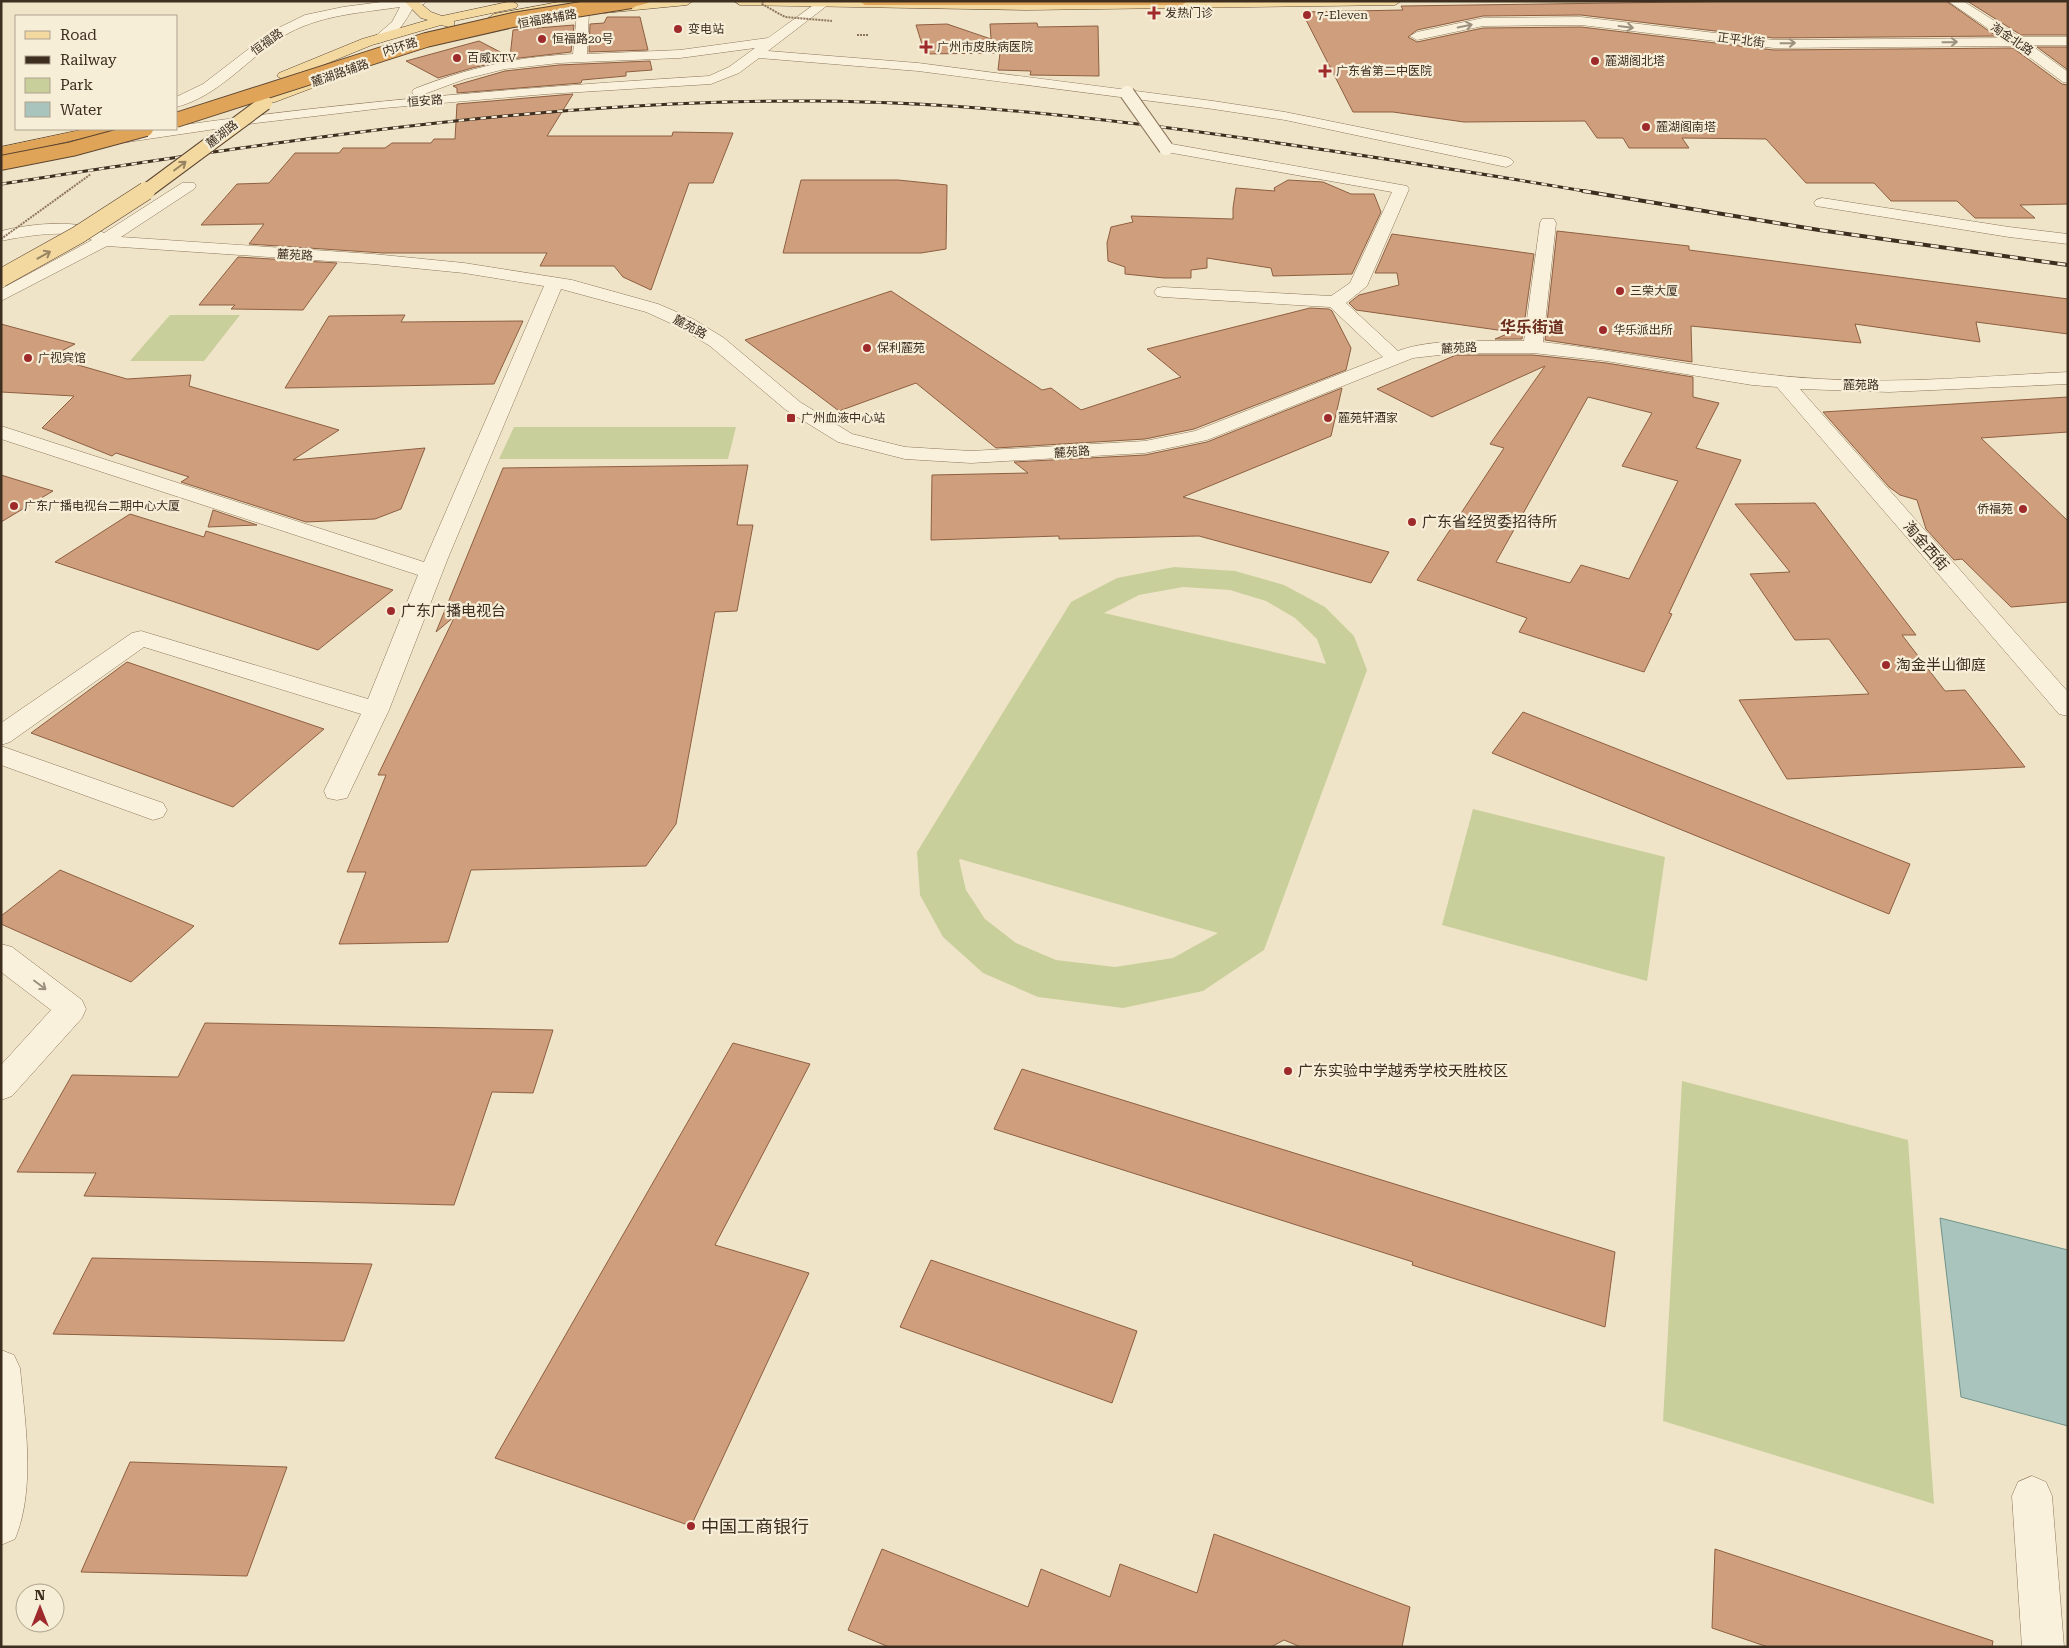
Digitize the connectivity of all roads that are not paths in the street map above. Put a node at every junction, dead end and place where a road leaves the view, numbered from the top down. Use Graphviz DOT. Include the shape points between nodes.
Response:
graph roads {
  1 [pos="462,1"];
  2 [pos="528,1"];
  3 [pos="554,1"];
  4 [pos="631,1"];
  5 [pos="645,1"];
  6 [pos="687,1"];
  7 [pos="740,1"];
  8 [pos="865,1"];
  9 [pos="1182,1"];
  10 [pos="1396,1"];
  11 [pos="1954,1"];
  12 [pos="413,2"];
  13 [pos="768,2"];
  14 [pos="826,2"];
  15 [pos="609,4"];
  16 [pos="369,7"];
  17 [pos="584,7"];
  18 [pos="402,17"];
  19 [pos="807,17"];
  20 [pos="439,21"];
  21 [pos="464,25"];
  22 [pos="1417,36"];
  23 [pos="379,38"];
  24 [pos="774,41"];
  25 [pos="2016,41"];
  26 [pos="2068,41"];
  27 [pos="757,54"];
  28 [pos="580,58"];
  29 [pos="2068,79"];
  30 [pos="208,87"];
  31 [pos="1127,93"];
  32 [pos="268,101"];
  33 [pos="178,102"];
  34 [pos="384,104"];
  35 [pos="178,106"];
  36 [pos="178,119"];
  37 [pos="225,123"];
  38 [pos="100,130"];
  39 [pos="116,130"];
  40 [pos="142,130"];
  41 [pos="177,130"];
  42 [pos="178,130"];
  43 [pos="53,148"];
  44 [pos="1,154"];
  45 [pos="1506,162"];
  46 [pos="1,163"];
  47 [pos="188,186"];
  48 [pos="1822,203"];
  49 [pos="1548,223"];
  50 [pos="1,237"];
  51 [pos="2068,239"];
  52 [pos="104,242"];
  53 [pos="1,262"];
  54 [pos="1,278"];
  55 [pos="555,282"];
  56 [pos="1163,292"];
  57 [pos="1,296"];
  58 [pos="1335,302"];
  59 [pos="1533,347"];
  60 [pos="1395,358"];
  61 [pos="2068,378"];
  62 [pos="1784,383"];
  63 [pos="1,432"];
  64 [pos="431,572"];
  65 [pos="2068,708"];
  66 [pos="376,710"];
  67 [pos="1,736"];
  68 [pos="1,755"];
  69 [pos="337,791"];
  70 [pos="153,810"];
  71 [pos="1,955"];
  72 [pos="1,1087"];
  73 [pos="1,1368"];
  74 [pos="2032,1496"];
  75 [pos="1,1526"];
  76 [pos="2043,1647"];
  1 -- 21 [label="main road"];
  2 -- 21 [label="main road"];
  3 -- 35 [label="highway, 内环路" via="399,35"];
  4 -- 15 [label="highway, 内环路, bridge"];
  5 -- 15 [label="highway, bridge"];
  6 -- 17 [label="main road, 恒福路辅路"];
  7 -- 13 [label="main road"];
  8 -- 9 [label="highway"];
  10 -- 14 [label="main road" via="1073,6"];
  11 -- 25 [label="street, 淘金北路"];
  12 -- 16 [label="street, 恒福路"];
  12 -- 18 [label="street"];
  12 -- 20 [label="main road" via="426,15"];
  13 -- 14 [label="main road"];
  13 -- 19 [label="street" via="795,9"];
  14 -- 19 [label="street, 恒安路"];
  15 -- 36 [label="highway, 内环路, bridge" via="530,16 439,36"];
  16 -- 18 [label="street" via="388,8"];
  16 -- 30 [label="street, 恒福路" via="326,14 286,28"];
  17 -- 21 [label="main road, 恒福路辅路"];
  17 -- 28 [label="street"];
  18 -- 23 [label="street"];
  19 -- 24 [label="street, 恒安路"];
  20 -- 21 [label="main road"];
  20 -- 23 [label="main road"];
  21 -- 32 [label="main road, 麓湖路辅路"];
  22 -- 25 [label="street, 正平北街, one-way" via="1482,22 1580,22 1774,44"];
  23 -- 53 [label="main road, 麓湖路" via="331,54 242,101 125,188"];
  24 -- 27 [label="street, 恒安路"];
  24 -- 28 [label="street" via="680,54"];
  25 -- 26 [label="street, 正平北街"];
  25 -- 29 [label="street, 淘金北路"];
  27 -- 31 [label="street" via="918,66"];
  27 -- 34 [label="street, 恒安路" via="721,77 702,82 547,90"];
  28 -- 34 [label="street" via="505,65 460,76"];
  30 -- 33 [label="street, 恒福路"];
  30 -- 37 [label="street" via="201,106 203,117"];
  31 -- 45 [label="street" via="1285,116"];
  31 -- 58 [label="street, bridge" via="1166,148 1401,189 1358,286"];
  54 -- 32 [label="main road, 麓湖路, one-way, bridge" via="106,218"];
  34 -- 37 [label="street, 恒安路"];
  37 -- 42 [label="street, 恒安路"];
  38 -- 44 [label="highway"];
  39 -- 43 [label="street"];
  40 -- 46 [label="highway, bridge" via="72,149"];
  41 -- 43 [label="street, 恒安路"];
  43 -- 44 [label="street, 恒安路"];
  47 -- 52 [label="street"];
  48 -- 51 [label="street"];
  49 -- 59 [label="street"];
  50 -- 52 [label="street" via="28,230 51,229 92,234"];
  52 -- 55 [label="street, 麓苑路" via="382,260"];
  52 -- 57 [label="street"];
  55 -- 60 [label="street, 麓苑路" via="652,308 686,323 717,342 793,406 845,438 905,453 971,457 1154,445 1200,436"];
  55 -- 64 [label="street"];
  56 -- 58 [label="street"];
  58 -- 60 [label="street"];
  59 -- 60 [label="street, 麓苑路" via="1457,346"];
  59 -- 62 [label="street, 麓苑路"];
  61 -- 62 [label="street, 麓苑路" via="1889,386"];
  62 -- 65 [label="street, 淘金西街"];
  63 -- 64 [label="street"];
  64 -- 66 [label="street"];
  66 -- 67 [label="street" via="141,638"];
  66 -- 69 [label="street"];
  68 -- 70 [label="street"];
  71 -- 72 [label="street, one-way" via="71,1008"];
  73 -- 75 [label="street" via="9,1462"];
  74 -- 76 [label="street"];
}
